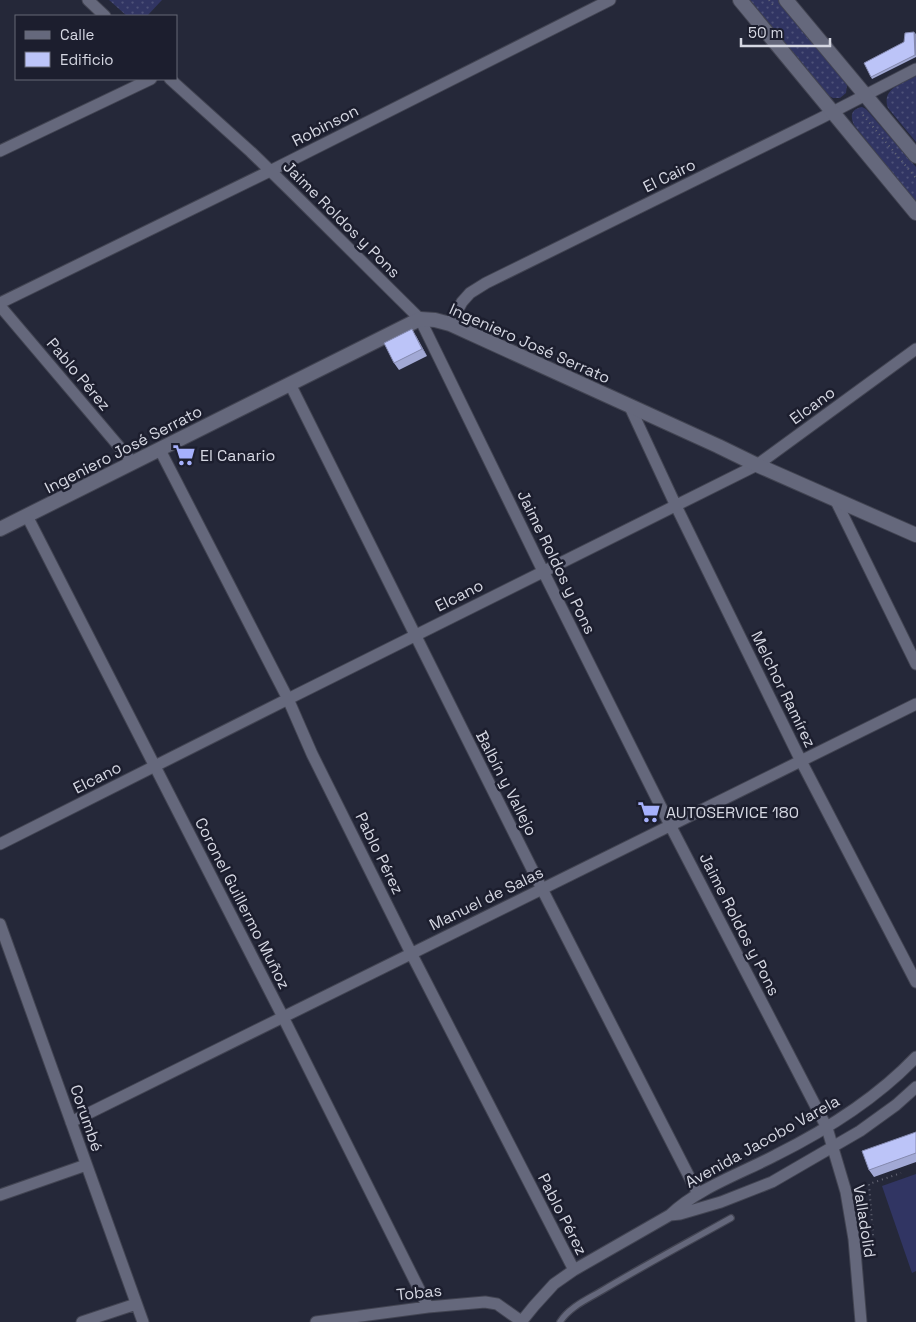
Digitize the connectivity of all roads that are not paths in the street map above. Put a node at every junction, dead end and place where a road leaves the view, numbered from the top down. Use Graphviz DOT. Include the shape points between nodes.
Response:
graph roads {
  1 [pos="88,0"];
  2 [pos="610,0"];
  3 [pos="740,0"];
  4 [pos="786,0"];
  5 [pos="104,15"];
  6 [pos="916,69"];
  7 [pos="149,80"];
  8 [pos="171,80"];
  9 [pos="865,95"];
  10 [pos="832,112"];
  11 [pos="0,151"];
  12 [pos="916,156"];
  13 [pos="270,170"];
  14 [pos="916,213"];
  15 [pos="0,304"];
  16 [pos="420,319"];
  17 [pos="450,324"];
  18 [pos="916,349"];
  19 [pos="290,384"];
  20 [pos="630,407"];
  21 [pos="160,450"];
  22 [pos="133,463"];
  23 [pos="758,465"];
  24 [pos="834,500"];
  25 [pos="676,506"];
  26 [pos="27,516"];
  27 [pos="0,529"];
  28 [pos="916,535"];
  29 [pos="543,571"];
  30 [pos="415,636"];
  31 [pos="916,664"];
  32 [pos="288,699"];
  33 [pos="916,704"];
  34 [pos="801,761"];
  35 [pos="155,766"];
  36 [pos="670,825"];
  37 [pos="0,844"];
  38 [pos="542,889"];
  39 [pos="0,924"];
  40 [pos="411,954"];
  41 [pos="916,982"];
  42 [pos="283,1017"];
  43 [pos="916,1057"];
  44 [pos="916,1087"];
  45 [pos="71,1122"];
  46 [pos="827,1128"];
  47 [pos="833,1148"];
  48 [pos="86,1165"];
  49 [pos="0,1194"];
  50 [pos="698,1194"];
  51 [pos="670,1215"];
  52 [pos="731,1218"];
  53 [pos="574,1270"];
  54 [pos="136,1304"];
  55 [pos="428,1307"];
  56 [pos="82,1322"];
  57 [pos="143,1322"];
  58 [pos="316,1322"];
  59 [pos="521,1322"];
  60 [pos="560,1322"];
  61 [pos="861,1322"];
  1 -- 5 [label="street"];
  2 -- 13 [label="street, Robinson"];
  3 -- 10 [label="street"];
  4 -- 9 [label="street"];
  6 -- 9 [label="street, El Cairo"];
  7 -- 11 [label="street"];
  8 -- 13 [label="street, Jaime Roldos y Pons"];
  9 -- 10 [label="street, El Cairo"];
  9 -- 12 [label="street"];
  10 -- 14 [label="street"];
  10 -- 17 [label="street, El Cairo" via="486,283 470,293"];
  13 -- 15 [label="street, Robinson"];
  13 -- 16 [label="street, Jaime Roldos y Pons"];
  15 -- 22 [label="street, Pablo Pérez"];
  16 -- 17 [label="street, Ingeniero José Serrato"];
  16 -- 19 [label="street, Ingeniero José Serrato"];
  16 -- 29 [label="street, Jaime Roldos y Pons"];
  17 -- 20 [label="street, Ingeniero José Serrato"];
  18 -- 23 [label="street, Elcano"];
  19 -- 21 [label="street, Ingeniero José Serrato"];
  19 -- 30 [label="street, Balbín y Vallejo"];
  20 -- 23 [label="street, Ingeniero José Serrato"];
  20 -- 25 [label="street, Melchor Ramírez"];
  21 -- 22 [label="street, Ingeniero José Serrato"];
  21 -- 32 [label="street, Pablo Pérez"];
  22 -- 26 [label="street, Ingeniero José Serrato"];
  23 -- 24 [label="street, Ingeniero José Serrato"];
  23 -- 25 [label="street, Elcano"];
  24 -- 28 [label="street, Ingeniero José Serrato"];
  24 -- 31 [label="street"];
  25 -- 29 [label="street, Elcano"];
  25 -- 34 [label="street, Melchor Ramírez"];
  26 -- 27 [label="street, Ingeniero José Serrato"];
  26 -- 35 [label="street, Coronel Guillermo Muñoz"];
  29 -- 30 [label="street, Elcano"];
  29 -- 36 [label="street, Jaime Roldos y Pons"];
  30 -- 32 [label="street, Elcano"];
  30 -- 38 [label="street, Balbín y Vallejo"];
  32 -- 35 [label="street, Elcano"];
  32 -- 40 [label="street, Pablo Pérez"];
  33 -- 34 [label="street, Manuel de Salas"];
  34 -- 36 [label="street, Manuel de Salas"];
  34 -- 41 [label="street, Melchor Ramírez"];
  35 -- 37 [label="street, Elcano"];
  35 -- 42 [label="street, Coronel Guillermo Muñoz"];
  36 -- 38 [label="street, Manuel de Salas"];
  36 -- 46 [label="street, Jaime Roldos y Pons"];
  38 -- 40 [label="street, Manuel de Salas"];
  38 -- 50 [label="street, Balbín y Vallejo"];
  39 -- 45 [label="street, Corumbé"];
  40 -- 42 [label="street, Manuel de Salas"];
  40 -- 53 [label="street, Pablo Pérez"];
  42 -- 45 [label="street, Manuel de Salas"];
  42 -- 55 [label="street, Coronel Guillermo Muñoz"];
  43 -- 46 [label="street, Avenida Jacobo Varela" via="892,1080"];
  44 -- 47 [label="street, Avenida Jacobo Varela" via="896,1105"];
  45 -- 48 [label="street, Corumbé"];
  46 -- 47 [label="street, Valladolid"];
  46 -- 50 [label="street, Avenida Jacobo Varela"];
  47 -- 51 [label="street, Avenida Jacobo Varela" via="772,1182 721,1202"];
  47 -- 61 [label="street, Valladolid" via="846,1192 854,1239"];
  48 -- 49 [label="street"];
  48 -- 54 [label="street, Corumbé"];
  50 -- 51 [label="street, Avenida Jacobo Varela"];
  51 -- 53 [label="street, Avenida Jacobo Varela"];
  52 -- 60 [label="lane" via="573,1308"];
  53 -- 59 [label="street, Avenida Jacobo Varela" via="549,1288"];
  54 -- 56 [label="street"];
  54 -- 57 [label="street, Corumbé"];
  55 -- 58 [label="street, Tobas"];
  55 -- 59 [label="street, Tobas" via="485,1302 497,1304"];
}
